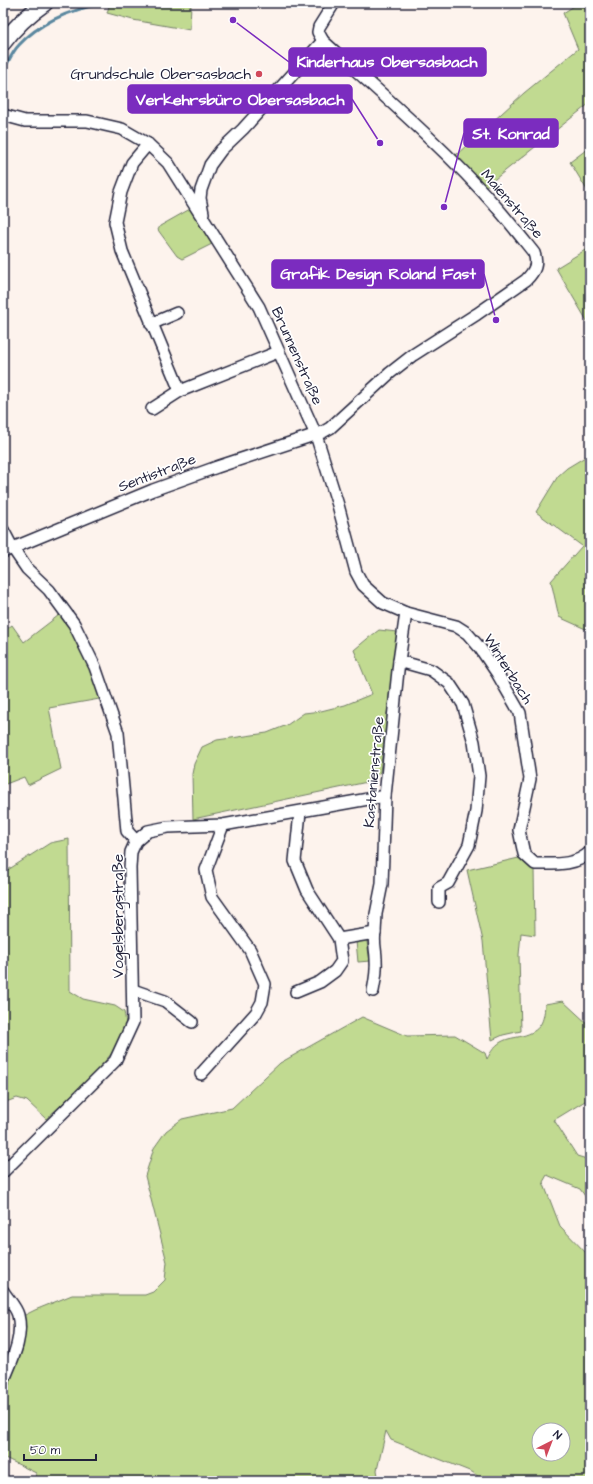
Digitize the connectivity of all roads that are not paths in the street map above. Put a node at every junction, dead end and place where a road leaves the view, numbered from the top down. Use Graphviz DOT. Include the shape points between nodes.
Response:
graph roads {
  1 [pos="45,3"];
  2 [pos="334,3"];
  3 [pos="323,41"];
  4 [pos="3,43"];
  5 [pos="3,115"];
  6 [pos="148,144"];
  7 [pos="205,220"];
  8 [pos="177,313"];
  9 [pos="151,324"];
  10 [pos="278,352"];
  11 [pos="180,391"];
  12 [pos="152,409"];
  13 [pos="316,435"];
  14 [pos="3,530"];
  15 [pos="8,549"];
  16 [pos="406,613"];
  17 [pos="399,661"];
  18 [pos="385,796"];
  19 [pos="300,812"];
  20 [pos="223,825"];
  21 [pos="136,841"];
  22 [pos="590,852"];
  23 [pos="439,902"];
  24 [pos="375,933"];
  25 [pos="339,939"];
  26 [pos="133,990"];
  27 [pos="372,991"];
  28 [pos="296,992"];
  29 [pos="192,1022"];
  30 [pos="201,1074"];
  31 [pos="3,1172"];
  32 [pos="3,1291"];
  33 [pos="3,1382"];
  1 -- 4 [label="main road" via="27,17"];
  2 -- 3 [label="street" via="319,27 318,32"];
  3 -- 7 [label="street" via="210,164 200,198"];
  3 -- 13 [label="street, Maienstraße" via="456,165 534,253 536,267 526,280 413,355 330,428"];
  5 -- 6 [label="street, Brunnenstraße" via="25,121 87,121 122,129"];
  6 -- 7 [label="street, Brunnenstraße" via="168,162"];
  6 -- 9 [label="street" via="132,162 114,222 122,251"];
  7 -- 10 [label="street, Brunnenstraße" via="259,307"];
  8 -- 9 [label="street"];
  9 -- 11 [label="street"];
  10 -- 11 [label="street"];
  10 -- 13 [label="street, Brunnenstraße"];
  11 -- 12 [label="street"];
  13 -- 15 [label="street, Sentistraße" via="146,493"];
  13 -- 16 [label="street, Brunnenstraße" via="356,572 363,585 382,603"];
  14 -- 15 [label="street"];
  15 -- 21 [label="street" via="49,590 74,624 95,667 118,733 127,831"];
  16 -- 17 [label="street, Kastanienstraße"];
  16 -- 22 [label="street, Winterbach" via="456,626 467,632 497,673 520,713 530,779 519,830 524,854 535,864 558,864 580,860"];
  17 -- 18 [label="street, Kastanienstraße"];
  17 -- 23 [label="street" via="431,670 449,683 463,704 474,742 479,776 476,811 469,845 448,883 439,888"];
  18 -- 19 [label="street, Vogelsbergstraße"];
  18 -- 24 [label="street, Kastanienstraße" via="382,884"];
  19 -- 20 [label="street, Vogelsbergstraße"];
  19 -- 25 [label="street" via="295,860 307,890"];
  20 -- 21 [label="street, Vogelsbergstraße" via="168,827 148,831"];
  20 -- 30 [label="street" via="206,870 212,897 250,950 265,984 262,1002 256,1013"];
  21 -- 26 [label="street, Vogelsbergstraße" via="131,852 130,868"];
  24 -- 25 [label="street"];
  24 -- 27 [label="street, Kastanienstraße" via="376,980"];
  25 -- 28 [label="street" via="342,961 335,971 320,982"];
  26 -- 29 [label="street" via="165,1000"];
  26 -- 31 [label="street, Vogelsbergstraße" via="133,1022 115,1061"];
  32 -- 33 [label="street" via="18,1315 19,1331 16,1349"];
}
